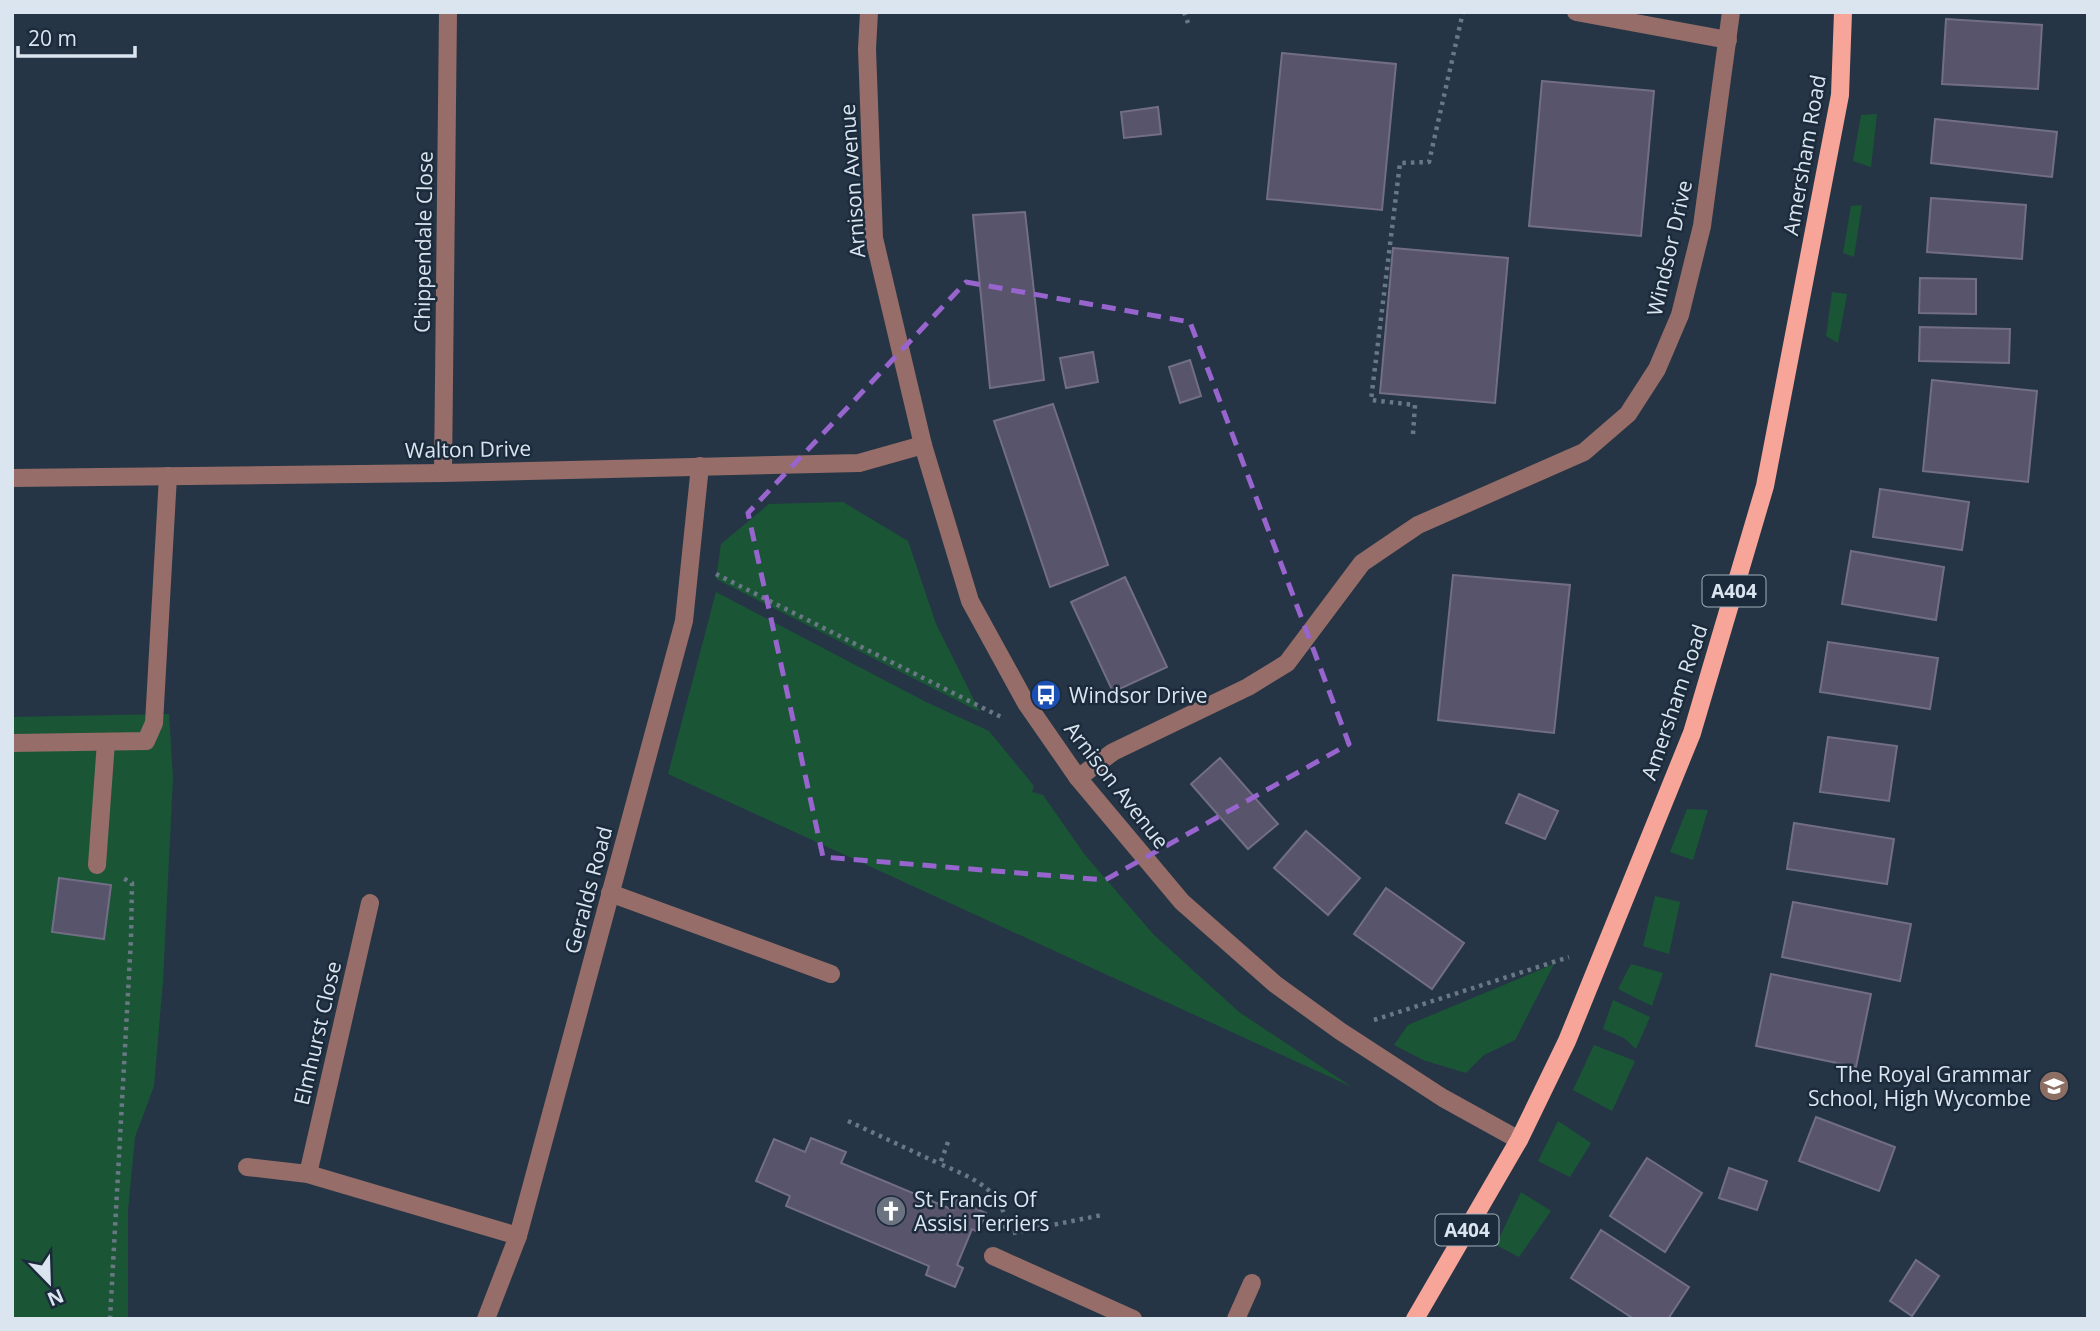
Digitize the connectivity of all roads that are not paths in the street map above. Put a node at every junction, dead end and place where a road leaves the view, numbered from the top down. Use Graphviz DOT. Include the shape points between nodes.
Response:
graph roads {
  1 [pos="448,12"];
  2 [pos="869,12"];
  3 [pos="1576,12"];
  4 [pos="1731,12"];
  5 [pos="1843,12"];
  6 [pos="1728,40"];
  7 [pos="923,445"];
  8 [pos="700,466"];
  9 [pos="443,473"];
  10 [pos="168,477"];
  11 [pos="12,478"];
  12 [pos="106,742"];
  13 [pos="12,743"];
  14 [pos="1078,778"];
  15 [pos="97,865"];
  16 [pos="610,893"];
  17 [pos="370,903"];
  18 [pos="831,974"];
  19 [pos="1519,1140"];
  20 [pos="247,1167"];
  21 [pos="308,1174"];
  22 [pos="519,1236"];
  23 [pos="993,1256"];
  24 [pos="1252,1283"];
  25 [pos="486,1319"];
  26 [pos="1133,1319"];
  27 [pos="1236,1319"];
  28 [pos="1415,1319"];
  1 -- 9 [label="street, Chippendale Close"];
  2 -- 7 [label="street, Arnison Avenue" via="874,238"];
  3 -- 6 [label="street"];
  4 -- 6 [label="street, Windsor Drive"];
  5 -- 19 [label="main road, Amersham Road / A404" via="1840,95 1765,486 1692,733 1567,1041"];
  6 -- 14 [label="street, Windsor Drive" via="1702,226 1680,315 1657,369 1628,414 1584,452 1418,525 1362,563 1287,663 1248,687 1113,752"];
  7 -- 8 [label="street, Walton Drive" via="859,463"];
  7 -- 14 [label="street, Arnison Avenue" via="970,601 1026,703"];
  8 -- 9 [label="street, Walton Drive"];
  8 -- 16 [label="street, Geralds Road" via="684,621"];
  9 -- 10 [label="street, Walton Drive"];
  10 -- 11 [label="street, Walton Drive"];
  10 -- 12 [label="street" via="154,723 146,741"];
  12 -- 13 [label="street"];
  12 -- 15 [label="street"];
  14 -- 19 [label="street, Arnison Avenue" via="1182,902 1275,984 1443,1098"];
  16 -- 18 [label="street"];
  16 -- 22 [label="street, Geralds Road"];
  17 -- 21 [label="street, Elmhurst Close"];
  19 -- 28 [label="main road, Amersham Road / A404"];
  20 -- 21 [label="street"];
  21 -- 22 [label="street"];
  22 -- 25 [label="street, Geralds Road"];
  23 -- 26 [label="street"];
  24 -- 27 [label="street"];
}
